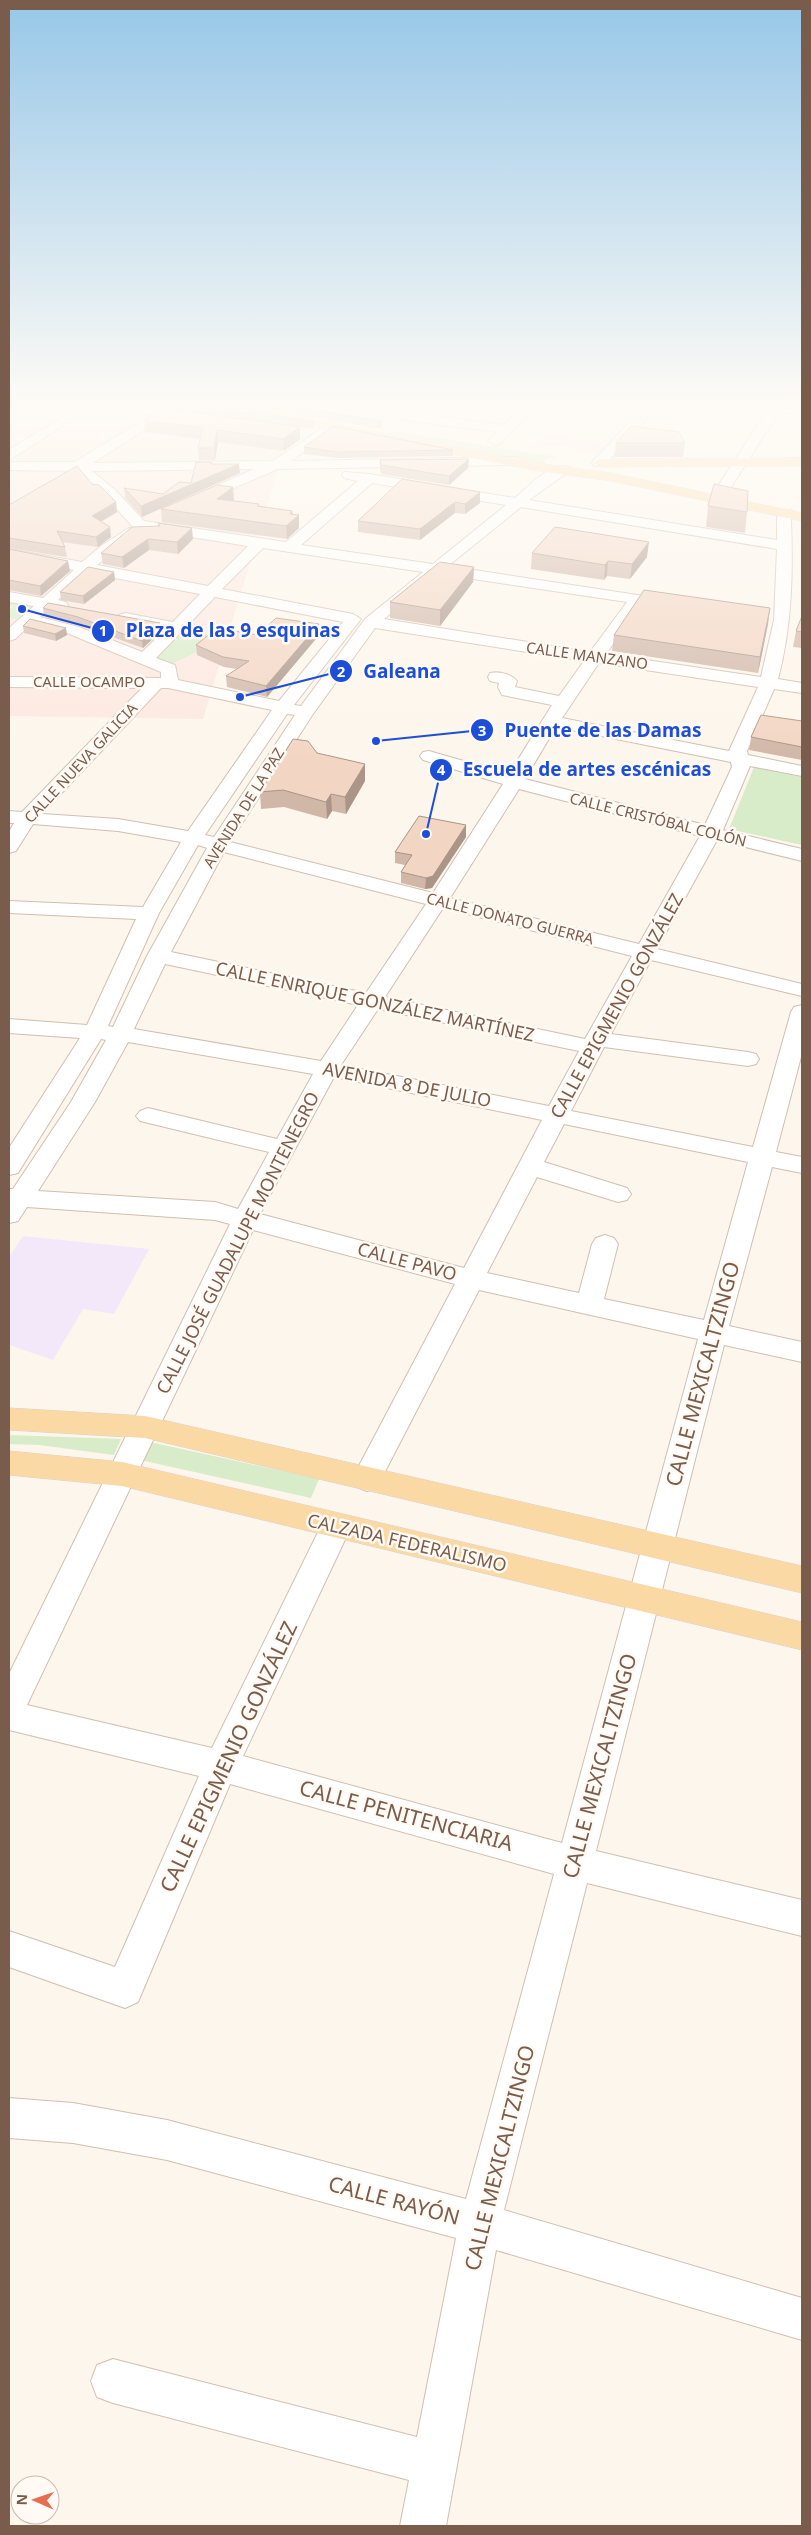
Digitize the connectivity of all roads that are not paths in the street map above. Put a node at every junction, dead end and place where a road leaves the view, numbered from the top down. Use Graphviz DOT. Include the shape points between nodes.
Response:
graph roads {
  1 [pos="315,524"];
  2 [pos="471,524"];
  3 [pos="491,524"];
  4 [pos="654,524"];
  5 [pos="784,524"];
  6 [pos="139,525"];
  7 [pos="259,543"];
  8 [pos="785,546"];
  9 [pos="289,547"];
  10 [pos="9,553"];
  11 [pos="418,566"];
  12 [pos="89,567"];
  13 [pos="437,568"];
  14 [pos="210,591"];
  15 [pos="9,597"];
  16 [pos="637,599"];
  17 [pos="48,603"];
  18 [pos="666,603"];
  19 [pos="78,609"];
  20 [pos="107,614"];
  21 [pos="353,619"];
  22 [pos="29,620"];
  23 [pos="371,622"];
  24 [pos="175,627"];
  25 [pos="9,636"];
  26 [pos="595,657"];
  27 [pos="145,659"];
  28 [pos="496,677"];
  29 [pos="9,682"];
  30 [pos="163,682"];
  31 [pos="769,682"];
  32 [pos="802,688"];
  33 [pos="563,702"];
  34 [pos="284,706"];
  35 [pos="305,713"];
  36 [pos="551,721"];
  37 [pos="428,756"];
  38 [pos="739,757"];
  39 [pos="802,771"];
  40 [pos="514,783"];
  41 [pos="18,817"];
  42 [pos="711,834"];
  43 [pos="193,838"];
  44 [pos="219,844"];
  45 [pos="9,846"];
  46 [pos="802,855"];
  47 [pos="436,901"];
  48 [pos="9,907"];
  49 [pos="148,913"];
  50 [pos="646,952"];
  51 [pos="158,956"];
  52 [pos="802,990"];
  53 [pos="369,1002"];
  54 [pos="802,1012"];
  55 [pos="9,1026"];
  56 [pos="94,1032"];
  57 [pos="121,1034"];
  58 [pos="595,1043"];
  59 [pos="748,1059"];
  60 [pos="327,1068"];
  61 [pos="557,1115"];
  62 [pos="148,1116"];
  63 [pos="284,1148"];
  64 [pos="763,1156"];
  65 [pos="802,1164"];
  66 [pos="530,1166"];
  67 [pos="9,1167"];
  68 [pos="618,1194"];
  69 [pos="13,1203"];
  70 [pos="246,1219"];
  71 [pos="605,1244"];
  72 [pos="471,1279"];
  73 [pos="589,1304"];
  74 [pos="714,1332"];
  75 [pos="802,1352"];
  76 [pos="9,1419"];
  77 [pos="135,1426"];
  78 [pos="9,1430"];
  79 [pos="9,1463"];
  80 [pos="122,1474"];
  81 [pos="367,1479"];
  82 [pos="336,1527"];
  83 [pos="657,1546"];
  84 [pos="802,1580"];
  85 [pos="644,1599"];
  86 [pos="802,1636"];
  87 [pos="9,1708"];
  88 [pos="9,1715"];
  89 [pos="221,1766"];
  90 [pos="575,1863"];
  91 [pos="802,1918"];
  92 [pos="9,1948"];
  93 [pos="9,2118"];
  94 [pos="480,2224"];
  95 [pos="802,2319"];
  96 [pos="113,2381"];
  97 [pos="435,2464"];
  98 [pos="423,2526"];
  1 -- 9 [label="street"];
  2 -- 11 [label="street, AVENIDA DE LA PAZ"];
  3 -- 13 [label="street, AVENIDA DE LA PAZ"];
  4 -- 8 [label="street"];
  5 -- 8 [label="street, CALLE EPIGMENIO GONZÁLEZ"];
  6 -- 7 [label="street"];
  6 -- 12 [label="street" via="106,549"];
  7 -- 9 [label="street"];
  7 -- 14 [label="street"];
  8 -- 31 [label="street, CALLE EPIGMENIO GONZÁLEZ" via="780,619"];
  9 -- 11 [label="street"];
  10 -- 12 [label="street"];
  11 -- 13 [label="street"];
  11 -- 21 [label="street, AVENIDA DE LA PAZ"];
  12 -- 14 [label="street"];
  12 -- 17 [label="street"];
  13 -- 16 [label="street"];
  13 -- 23 [label="street, AVENIDA DE LA PAZ"];
  14 -- 21 [label="street"];
  14 -- 24 [label="street"];
  15 -- 17 [label="street"];
  16 -- 18 [label="street"];
  16 -- 26 [label="street, CALLE JOSÉ GUADALUPE MONTENEGRO"];
  17 -- 19 [label="street"];
  17 -- 22 [label="street"];
  20 -- 24 [label="street"];
  21 -- 34 [label="street, AVENIDA DE LA PAZ"];
  22 -- 25 [label="street"];
  22 -- 27 [label="street" via="73,630"];
  23 -- 26 [label="street, CALLE MANZANO"];
  23 -- 35 [label="street, AVENIDA DE LA PAZ"];
  24 -- 27 [label="street"];
  26 -- 31 [label="street, CALLE MANZANO"];
  26 -- 33 [label="street, CALLE JOSÉ GUADALUPE MONTENEGRO"];
  27 -- 30 [label="street" via="169,669"];
  28 -- 33 [label="street" via="509,681 508,691"];
  29 -- 30 [label="street, CALLE OCAMPO"];
  30 -- 34 [label="street"];
  30 -- 41 [label="street, CALLE NUEVA GALICIA"];
  31 -- 32 [label="street, CALLE MANZANO"];
  31 -- 38 [label="street, CALLE EPIGMENIO GONZÁLEZ" via="740,746"];
  33 -- 36 [label="street, CALLE JOSÉ GUADALUPE MONTENEGRO"];
  34 -- 35 [label="street"];
  34 -- 43 [label="street, AVENIDA DE LA PAZ"];
  35 -- 44 [label="street, AVENIDA DE LA PAZ"];
  36 -- 38 [label="street"];
  36 -- 40 [label="street, CALLE JOSÉ GUADALUPE MONTENEGRO"];
  37 -- 40 [label="street, CALLE CRISTÓBAL COLÓN"];
  38 -- 39 [label="street"];
  38 -- 42 [label="street, CALLE EPIGMENIO GONZÁLEZ" via="741,767"];
  40 -- 42 [label="street, CALLE CRISTÓBAL COLÓN"];
  40 -- 47 [label="street, CALLE JOSÉ GUADALUPE MONTENEGRO"];
  41 -- 43 [label="street, CALLE DONATO GUERRA" via="118,826"];
  41 -- 45 [label="street, CALLE NUEVA GALICIA"];
  42 -- 46 [label="street, CALLE CRISTÓBAL COLÓN"];
  42 -- 50 [label="street, CALLE EPIGMENIO GONZÁLEZ"];
  43 -- 44 [label="street, CALLE DONATO GUERRA"];
  43 -- 49 [label="street, AVENIDA DE LA PAZ"];
  44 -- 47 [label="street, CALLE DONATO GUERRA"];
  44 -- 51 [label="street, AVENIDA DE LA PAZ"];
  47 -- 50 [label="street, CALLE DONATO GUERRA"];
  47 -- 53 [label="street, CALLE JOSÉ GUADALUPE MONTENEGRO"];
  48 -- 49 [label="street"];
  49 -- 56 [label="street, AVENIDA DE LA PAZ"];
  50 -- 52 [label="street, CALLE DONATO GUERRA"];
  50 -- 58 [label="street, CALLE EPIGMENIO GONZÁLEZ"];
  51 -- 53 [label="street, CALLE ENRIQUE GONZÁLEZ MARTÍNEZ"];
  51 -- 57 [label="street, AVENIDA DE LA PAZ"];
  53 -- 58 [label="street, CALLE ENRIQUE GONZÁLEZ MARTÍNEZ"];
  53 -- 60 [label="street, CALLE JOSÉ GUADALUPE MONTENEGRO"];
  54 -- 64 [label="street, CALLE MEXICALTZINGO"];
  55 -- 56 [label="street, AVENIDA 8 DE JULIO"];
  56 -- 57 [label="street, AVENIDA 8 DE JULIO"];
  56 -- 67 [label="street, AVENIDA DE LA PAZ"];
  57 -- 60 [label="street, AVENIDA 8 DE JULIO"];
  57 -- 69 [label="street, AVENIDA DE LA PAZ" via="83,1102"];
  58 -- 59 [label="street, CALLE ENRIQUE GONZÁLEZ MARTÍNEZ"];
  58 -- 61 [label="street, CALLE EPIGMENIO GONZÁLEZ"];
  60 -- 61 [label="street, AVENIDA 8 DE JULIO"];
  60 -- 63 [label="street, CALLE JOSÉ GUADALUPE MONTENEGRO"];
  61 -- 64 [label="street, AVENIDA 8 DE JULIO"];
  61 -- 66 [label="street, CALLE EPIGMENIO GONZÁLEZ"];
  62 -- 63 [label="street"];
  63 -- 70 [label="street, CALLE JOSÉ GUADALUPE MONTENEGRO"];
  64 -- 65 [label="street, AVENIDA 8 DE JULIO"];
  64 -- 74 [label="street, CALLE MEXICALTZINGO"];
  66 -- 68 [label="street"];
  66 -- 72 [label="street, CALLE EPIGMENIO GONZÁLEZ"];
  69 -- 70 [label="street, CALLE PAVO" via="196,1209"];
  70 -- 72 [label="street, CALLE PAVO"];
  70 -- 77 [label="street, CALLE JOSÉ GUADALUPE MONTENEGRO"];
  71 -- 73 [label="street"];
  72 -- 73 [label="street, CALLE PAVO"];
  72 -- 81 [label="street, CALLE EPIGMENIO GONZÁLEZ"];
  73 -- 74 [label="street, CALLE PAVO"];
  74 -- 75 [label="street, CALLE PAVO"];
  74 -- 83 [label="street, CALLE MEXICALTZINGO"];
  76 -- 77 [label="main road"];
  77 -- 78 [label="main road"];
  77 -- 80 [label="street, CALLE JOSÉ GUADALUPE MONTENEGRO"];
  77 -- 81 [label="main road"];
  79 -- 80 [label="main road, CALZADA FEDERALISMO"];
  80 -- 82 [label="main road, CALZADA FEDERALISMO"];
  80 -- 87 [label="street, CALLE JOSÉ GUADALUPE MONTENEGRO"];
  81 -- 83 [label="main road"];
  82 -- 85 [label="main road, CALZADA FEDERALISMO"];
  82 -- 89 [label="street, CALLE EPIGMENIO GONZÁLEZ"];
  83 -- 84 [label="main road"];
  83 -- 85 [label="street, CALLE MEXICALTZINGO"];
  85 -- 86 [label="main road, CALZADA FEDERALISMO"];
  85 -- 90 [label="street, CALLE MEXICALTZINGO"];
  88 -- 89 [label="street, CALLE PENITENCIARIA"];
  89 -- 90 [label="street, CALLE PENITENCIARIA"];
  89 -- 92 [label="street, CALLE EPIGMENIO GONZÁLEZ" via="125,1989"];
  90 -- 91 [label="street, CALLE PENITENCIARIA"];
  90 -- 94 [label="street, CALLE MEXICALTZINGO"];
  93 -- 94 [label="street, CALLE RAYÓN" via="73,2123 167,2140"];
  94 -- 95 [label="street, CALLE RAYÓN"];
  94 -- 97 [label="street, CALLE MEXICALTZINGO"];
  96 -- 97 [label="street"];
  97 -- 98 [label="street, CALLE MEXICALTZINGO"];
}
